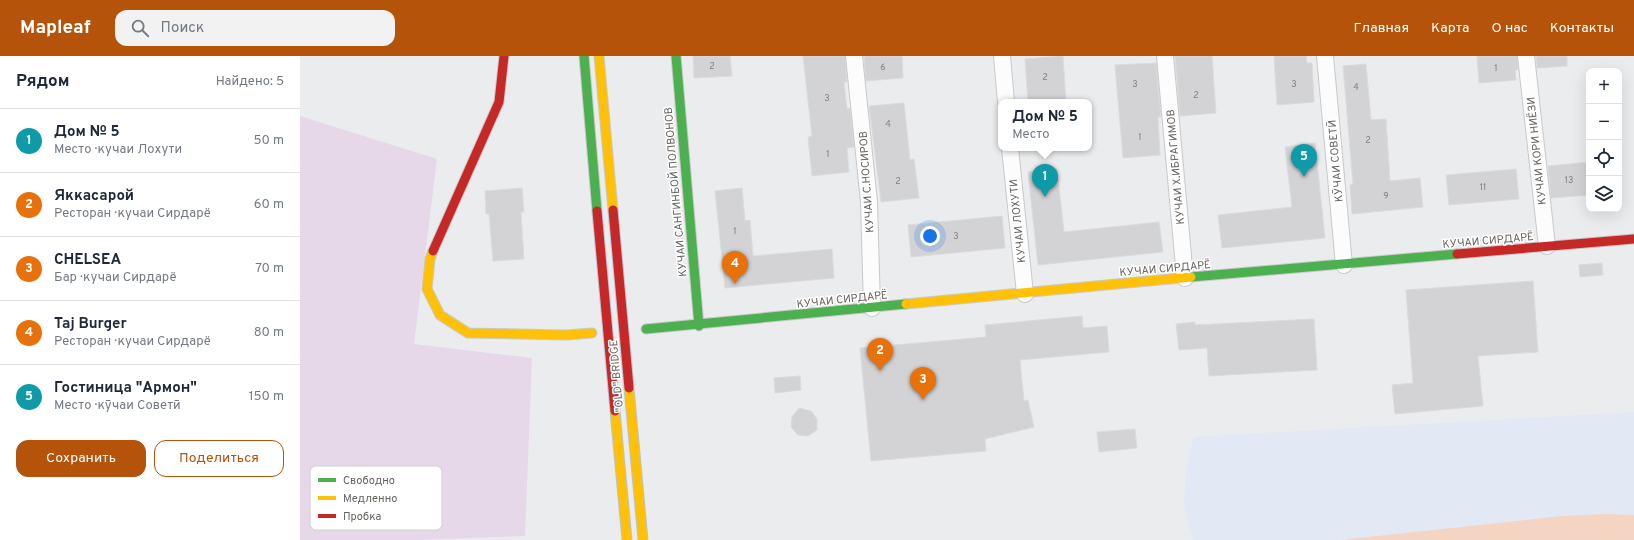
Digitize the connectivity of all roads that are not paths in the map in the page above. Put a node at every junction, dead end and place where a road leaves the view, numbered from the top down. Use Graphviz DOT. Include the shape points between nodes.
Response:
graph roads {
  1 [pos="504,56"];
  2 [pos="584,56"];
  3 [pos="599,56"];
  4 [pos="676,56"];
  5 [pos="854,56"];
  6 [pos="1002,56"];
  7 [pos="1165,56"];
  8 [pos="1325,56"];
  9 [pos="1526,56"];
  10 [pos="1006,99"];
  11 [pos="1010,151"];
  12 [pos="1634,239"];
  13 [pos="1547,246"];
  14 [pos="1344,265"];
  15 [pos="1185,278"];
  16 [pos="1025,294"];
  17 [pos="872,308"];
  18 [pos="699,326"];
  19 [pos="646,330"];
  20 [pos="592,333"];
  21 [pos="627,540"];
  22 [pos="643,540"];
  1 -- 20 [label="main road" via="499,102 430,259 426,289 440,315 468,333"];
  2 -- 21 [label="main road, \"OLD\" BRIDGE, bridge"];
  3 -- 22 [label="main road, \"OLD\" BRIDGE, bridge"];
  4 -- 18 [label="main road, КУЧАИ САНГИНБОЙ ПОЛВОНОВ"];
  5 -- 17 [label="street, КУЧАИ С.НОСИРОВ" via="869,202"];
  6 -- 10 [label="street"];
  7 -- 15 [label="street, КУЧАИ Х.ИБРАГИМОВ"];
  8 -- 14 [label="street, КӮЧАИ СОВЕТӢ"];
  9 -- 13 [label="street, КУЧАИ КОРИ НИЁЗИ"];
  11 -- 16 [label="street, КУЧАИ ЛОХУТИ"];
  12 -- 13 [label="main road, КУЧАИ СИРДАРЁ"];
  13 -- 14 [label="main road, КУЧАИ СИРДАРЁ"];
  14 -- 15 [label="main road, КУЧАИ СИРДАРЁ"];
  15 -- 16 [label="main road, КУЧАИ СИРДАРЁ"];
  16 -- 17 [label="main road, КУЧАИ СИРДАРЁ"];
  17 -- 18 [label="main road, КУЧАИ СИРДАРЁ"];
  18 -- 19 [label="main road, КУЧАИ СИРДАРЁ"];
}
